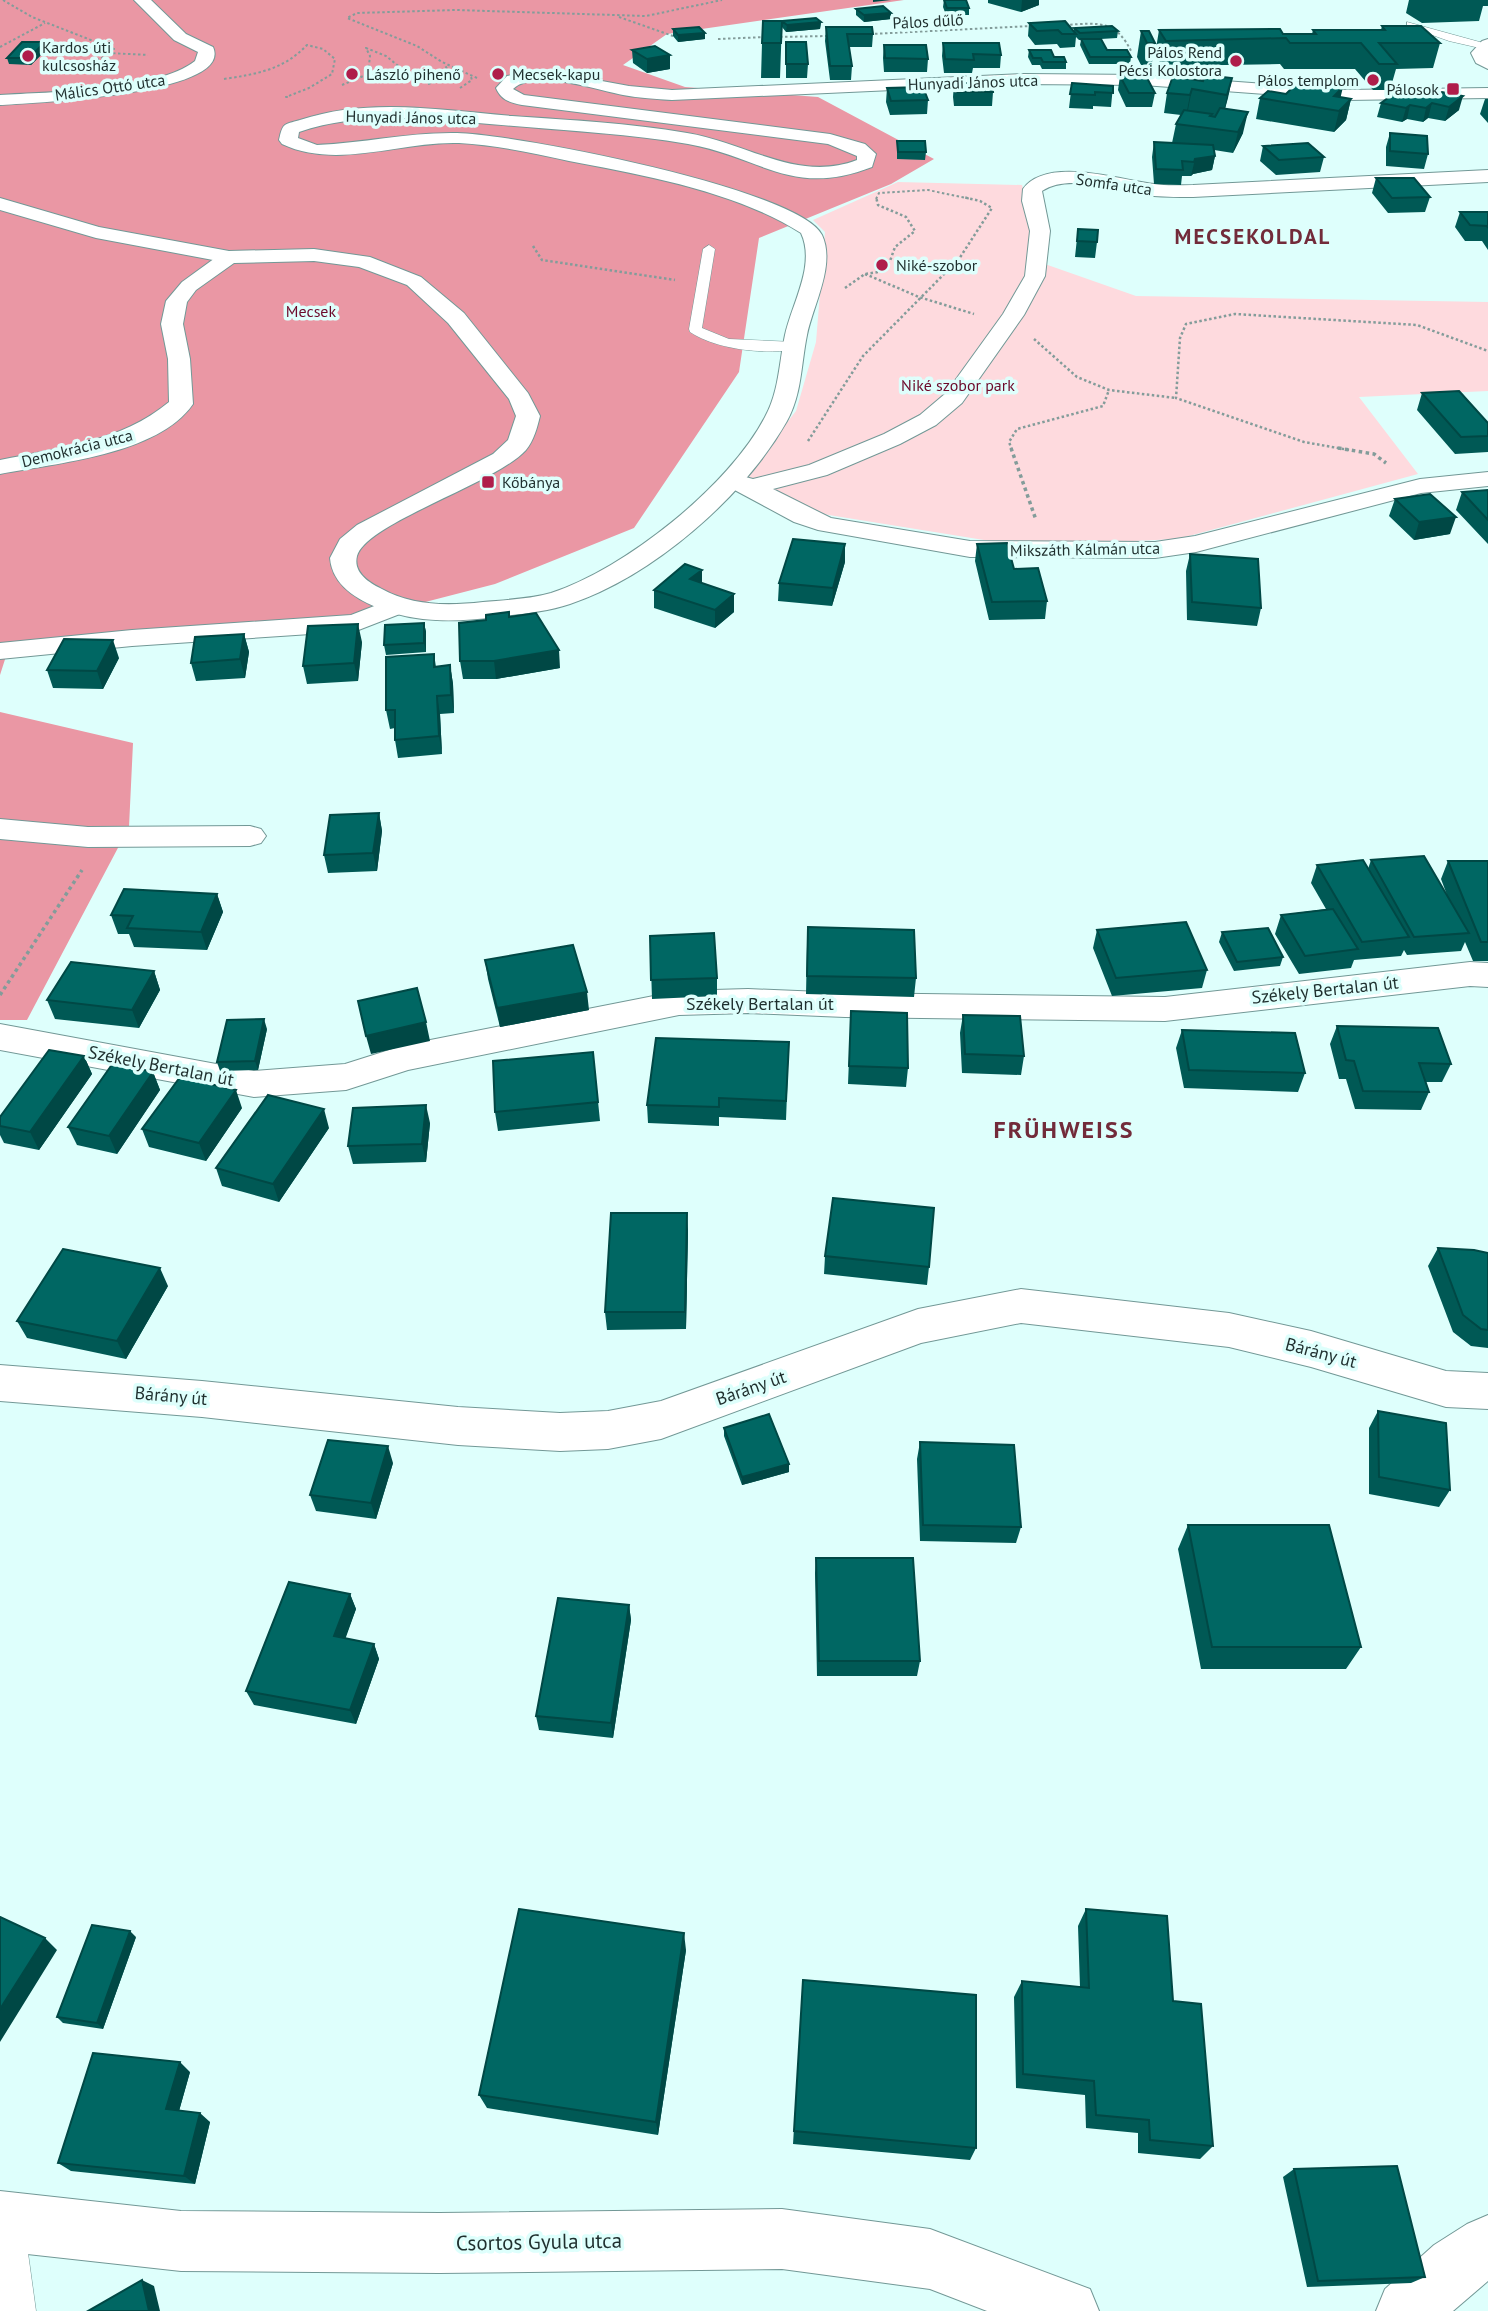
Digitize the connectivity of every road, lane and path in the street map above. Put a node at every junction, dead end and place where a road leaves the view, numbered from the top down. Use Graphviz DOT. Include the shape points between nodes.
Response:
graph roads {
  1 [pos="3,0"];
  2 [pos="142,0"];
  3 [pos="722,0"];
  4 [pos="615,15"];
  5 [pos="47,22"];
  6 [pos="1410,24"];
  7 [pos="1033,26"];
  8 [pos="1060,26"];
  9 [pos="863,34"];
  10 [pos="673,36"];
  11 [pos="829,36"];
  12 [pos="718,39"];
  13 [pos="1486,45"];
  14 [pos="1130,46"];
  15 [pos="0,47"];
  16 [pos="207,51"];
  17 [pos="107,53"];
  18 [pos="154,57"];
  19 [pos="442,62"];
  20 [pos="1488,64"];
  21 [pos="90,68"];
  22 [pos="478,72"];
  23 [pos="352,74"];
  24 [pos="487,78"];
  25 [pos="482,79"];
  26 [pos="359,80"];
  27 [pos="341,85"];
  28 [pos="394,85"];
  29 [pos="421,87"];
  30 [pos="309,90"];
  31 [pos="320,90"];
  32 [pos="1488,93"];
  33 [pos="0,100"];
  34 [pos="1488,176"];
  35 [pos="0,204"];
  36 [pos="533,246"];
  37 [pos="709,249"];
  38 [pos="229,257"];
  39 [pos="702,292"];
  40 [pos="804,309"];
  41 [pos="794,346"];
  42 [pos="1488,352"];
  43 [pos="1176,398"];
  44 [pos="0,467"];
  45 [pos="1488,478"];
  46 [pos="783,479"];
  47 [pos="741,483"];
  48 [pos="1420,486"];
  49 [pos="1046,550"];
  50 [pos="395,606"];
  51 [pos="0,651"];
  52 [pos="0,829"];
  53 [pos="250,836"];
  54 [pos="100,837"];
  55 [pos="1488,975"];
  56 [pos="0,995"];
  57 [pos="0,1037"];
  58 [pos="0,1383"];
  59 [pos="1488,1391"];
  60 [pos="3,2222"];
  61 [pos="1488,2245"];
  62 [pos="18,2311"];
  63 [pos="1068,2311"];
  64 [pos="1407,2311"];
  1 -- 5 [label="path"];
  2 -- 16 [label="street" via="180,37"];
  3 -- 4 [label="path" via="646,16"];
  4 -- 10 [label="path"];
  4 -- 19 [label="path" via="456,10 357,13 347,18"];
  5 -- 15 [label="path"];
  5 -- 17 [label="path" via="114,49"];
  6 -- 13 [label="lane"];
  7 -- 9 [label="path, Pálos dűlő"];
  8 -- 14 [label="path" via="1104,22 1122,33"];
  11 -- 12 [label="path"];
  13 -- 20 [label="street" via="1479,53"];
  16 -- 30 [label="path" via="223,52 235,61 220,78 276,69 293,61 307,45 323,50 335,59 332,74"];
  16 -- 33 [label="street, Málics Ottó utca" via="198,68 165,80"];
  17 -- 18 [label="path"];
  17 -- 21 [label="path" via="80,67"];
  19 -- 25 [label="path"];
  19 -- 29 [label="path" via="449,73 445,79"];
  22 -- 24 [label="path" via="475,74"];
  23 -- 26 [label="path"];
  26 -- 27 [label="path"];
  26 -- 28 [label="path" via="368,74 366,48 386,56 407,74"];
  30 -- 30 [label="path" via="286,97"];
  30 -- 31 [label="path"];
  32 -- 40 [label="street, Hunyadi János utca" via="1346,95 1143,80 1024,79 671,95 544,75 505,84 512,98 830,139 867,154 865,163 831,174 787,170 695,140 644,132 456,117 345,115 311,121 287,135 294,144 317,149 433,138 505,142 628,168 773,210 802,223 815,245 817,259"];
  34 -- 46 [label="street, Somfa utca" via="1193,191 1076,178 1038,183 1031,201 1040,231 1035,276 954,398 892,439 818,470"];
  35 -- 38 [label="street" via="96,232"];
  36 -- 39 [label="path" via="542,260 667,277"];
  37 -- 39 [label="lane"];
  38 -- 44 [label="street, Demokrácia utca" via="189,286 177,301 172,324 181,404 167,418 100,446"];
  38 -- 50 [label="street, Hunyadi János utca" via="336,257 363,261 414,281 456,318 520,398 528,416 519,443 506,456 382,520 347,547 343,558 351,580"];
  39 -- 41 [label="lane" via="695,330 701,335 727,342"];
  40 -- 41 [label="street, Hunyadi János utca"];
  40 -- 46 [label="path" via="830,299 865,274 878,272 890,261 895,247 915,231 906,217 878,205 880,193 928,190 992,208 958,259 863,356"];
  41 -- 47 [label="street, Hunyadi János utca" via="787,398"];
  42 -- 43 [label="path" via="1417,325 1235,314 1186,324 1180,338"];
  43 -- 48 [label="path" via="1304,442 1374,454"];
  43 -- 49 [label="path" via="1108,390 1103,406 1017,429 1009,442"];
  45 -- 48 [label="street, Mikszáth Kálmán utca"];
  46 -- 47 [label="street, Somfa utca"];
  47 -- 49 [label="street, Mikszáth Kálmán utca" via="805,520 827,525 970,549"];
  47 -- 50 [label="street, Hunyadi János utca" via="604,580 561,598 470,612"];
  48 -- 49 [label="street, Mikszáth Kálmán utca" via="1196,544 1155,550"];
  50 -- 51 [label="street" via="356,623"];
  52 -- 54 [label="street"];
  53 -- 54 [label="street"];
  54 -- 56 [label="path"];
  55 -- 57 [label="street, Székely Bertalan út" via="1164,1009 748,1000 679,1003 405,1058 346,1077 254,1084"];
  58 -- 59 [label="street, Bárány út" via="458,1426 608,1430 661,1420 918,1326 1021,1306 1229,1330 1446,1389"];
  60 -- 62 [label="lane"];
  60 -- 63 [label="street, Csortos Gyula utca" via="181,2241 782,2239 930,2259"];
  61 -- 64 [label="street"];
}
